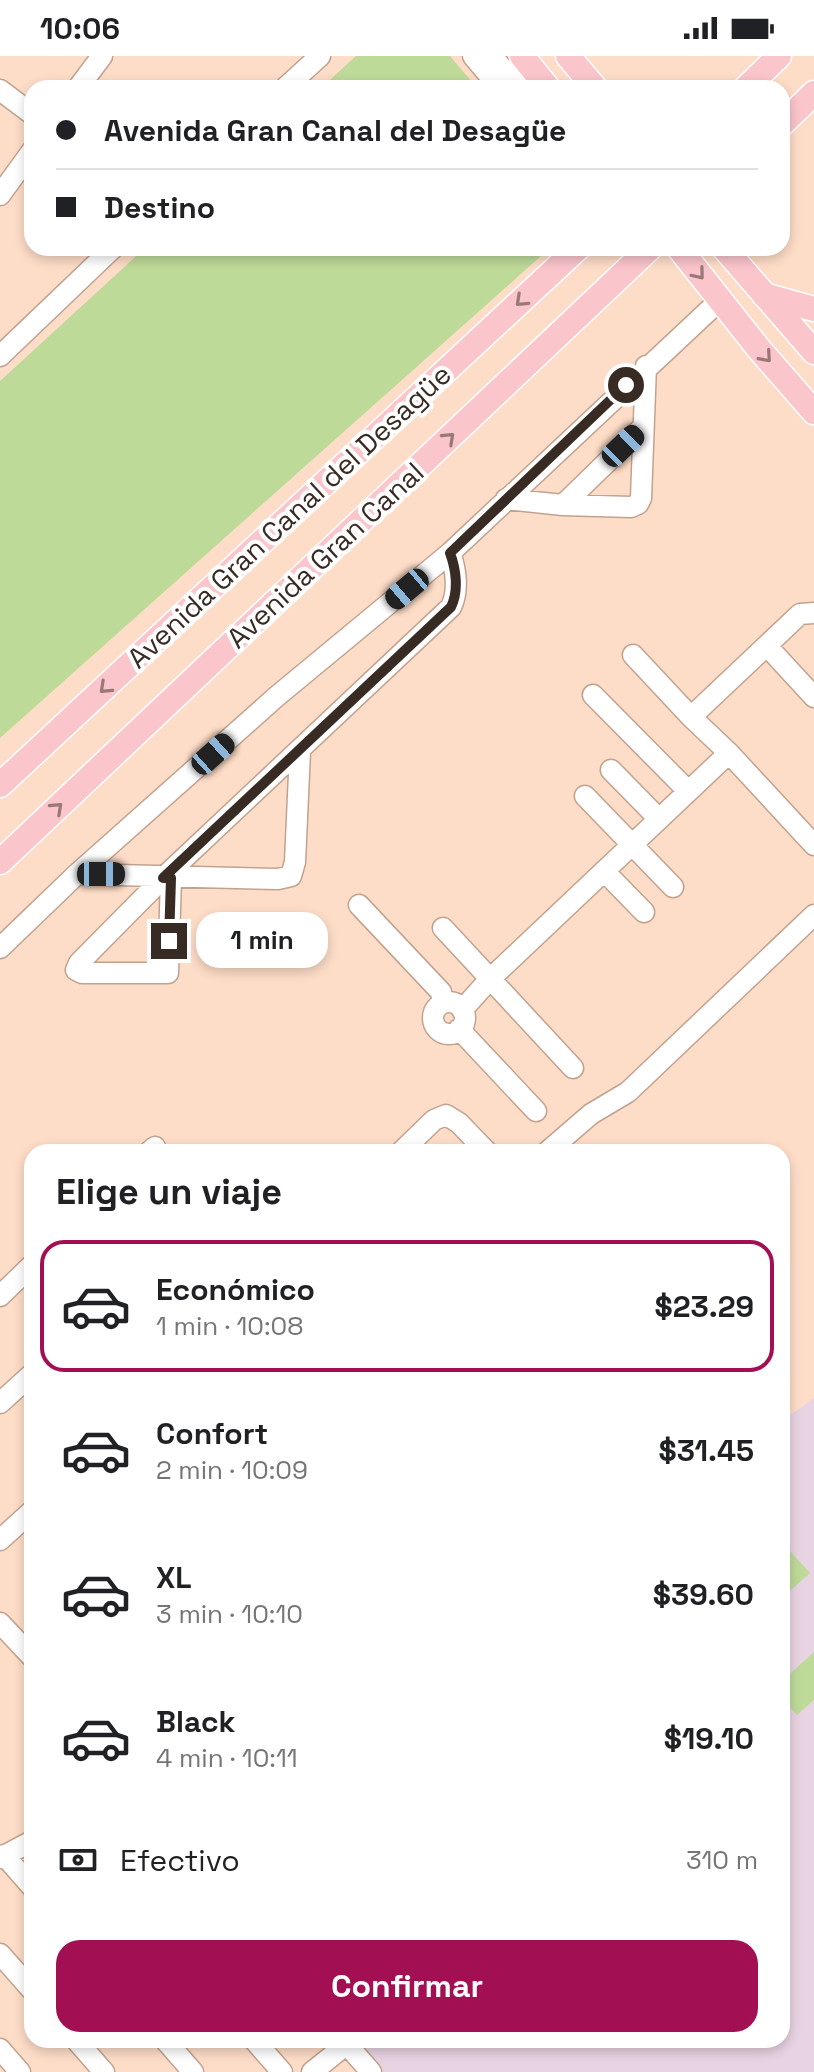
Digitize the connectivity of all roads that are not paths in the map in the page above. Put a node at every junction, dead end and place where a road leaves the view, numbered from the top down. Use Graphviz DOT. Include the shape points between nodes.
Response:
graph roads {
  1 [pos="102,56"];
  2 [pos="320,56"];
  3 [pos="473,56"];
  4 [pos="492,56"];
  5 [pos="522,56"];
  6 [pos="568,56"];
  7 [pos="779,56"];
  8 [pos="84,80"];
  9 [pos="294,80"];
  10 [pos="493,80"];
  11 [pos="512,80"];
  12 [pos="542,80"];
  13 [pos="588,80"];
  14 [pos="754,80"];
  15 [pos="0,90"];
  16 [pos="814,93"];
  17 [pos="24,108"];
  18 [pos="790,116"];
  19 [pos="24,162"];
  20 [pos="0,195"];
  21 [pos="105,256"];
  22 [pos="569,256"];
  23 [pos="642,256"];
  24 [pos="685,256"];
  25 [pos="731,256"];
  26 [pos="764,295"];
  27 [pos="720,300"];
  28 [pos="814,309"];
  29 [pos="814,352"];
  30 [pos="0,356"];
  31 [pos="646,366"];
  32 [pos="814,412"];
  33 [pos="643,427"];
  34 [pos="506,499"];
  35 [pos="563,505"];
  36 [pos="450,553"];
  37 [pos="814,613"];
  38 [pos="767,646"];
  39 [pos="633,655"];
  40 [pos="593,695"];
  41 [pos="814,697"];
  42 [pos="691,717"];
  43 [pos="300,752"];
  44 [pos="729,753"];
  45 [pos="611,770"];
  46 [pos="0,785"];
  47 [pos="688,791"];
  48 [pos="585,796"];
  49 [pos="659,819"];
  50 [pos="814,845"];
  51 [pos="632,846"];
  52 [pos="0,862"];
  53 [pos="604,871"];
  54 [pos="77,874"];
  55 [pos="167,878"];
  56 [pos="673,887"];
  57 [pos="359,905"];
  58 [pos="644,912"];
  59 [pos="814,915"];
  60 [pos="443,928"];
  61 [pos="0,948"];
  62 [pos="490,979"];
  63 [pos="455,1014"];
  64 [pos="573,1068"];
  65 [pos="536,1111"];
  66 [pos="409,1144"];
  67 [pos="479,1144"];
  68 [pos="556,1144"];
  69 [pos="24,1273"];
  70 [pos="0,1296"];
  71 [pos="24,1381"];
  72 [pos="0,1403"];
  73 [pos="24,1518"];
  74 [pos="0,1540"];
  75 [pos="0,1623"];
  76 [pos="24,1648"];
  77 [pos="24,1845"];
  78 [pos="2,1857"];
  79 [pos="24,1879"];
  80 [pos="0,1954"];
  81 [pos="24,1981"];
  82 [pos="83,2048"];
  83 [pos="172,2048"];
  84 [pos="261,2048"];
  85 [pos="338,2048"];
  86 [pos="350,2048"];
  87 [pos="0,2049"];
  88 [pos="20,2072"];
  89 [pos="104,2072"];
  90 [pos="193,2072"];
  91 [pos="282,2072"];
  92 [pos="312,2072"];
  93 [pos="371,2072"];
  1 -- 8 [label="street"];
  2 -- 9 [label="street"];
  3 -- 10 [label="street"];
  4 -- 11 [label="street"];
  5 -- 12 [label="main road"];
  6 -- 13 [label="main road"];
  7 -- 14 [label="main road"];
  15 -- 17 [label="street"];
  16 -- 18 [label="main road"];
  19 -- 20 [label="street"];
  21 -- 30 [label="street"];
  22 -- 46 [label="main road, Avenida Gran Canal del Desagüe, one-way"];
  52 -- 23 [label="main road, Avenida Gran Canal, one-way"];
  24 -- 27 [label="main road, one-way"];
  25 -- 26 [label="main road"];
  26 -- 28 [label="main road"];
  26 -- 29 [label="main road"];
  27 -- 31 [label="street"];
  27 -- 32 [label="main road, one-way"];
  31 -- 33 [label="street"];
  31 -- 34 [label="street"];
  33 -- 35 [label="street"];
  33 -- 35 [label="street" via="638,504"];
  34 -- 35 [label="street"];
  34 -- 36 [label="street"];
  36 -- 43 [label="street" via="456,569 451,607"];
  36 -- 54 [label="street" via="276,697"];
  37 -- 38 [label="street" via="800,614"];
  38 -- 41 [label="street"];
  38 -- 42 [label="street"];
  39 -- 42 [label="street"];
  40 -- 47 [label="street"];
  42 -- 44 [label="street"];
  43 -- 55 [label="street"];
  43 -- 55 [label="street" via="291,876"];
  44 -- 47 [label="street"];
  44 -- 50 [label="street"];
  45 -- 49 [label="street"];
  47 -- 49 [label="street"];
  48 -- 51 [label="street"];
  49 -- 51 [label="street"];
  51 -- 53 [label="street"];
  51 -- 56 [label="street"];
  53 -- 58 [label="street"];
  53 -- 62 [label="street"];
  54 -- 55 [label="street"];
  54 -- 61 [label="street"];
  55 -- 55 [label="street" via="168,973 76,970 79,963"];
  57 -- 63 [label="street" via="441,992"];
  59 -- 68 [label="street" via="628,1092"];
  60 -- 62 [label="street"];
  62 -- 63 [label="street"];
  62 -- 64 [label="street"];
  63 -- 65 [label="street"];
  66 -- 67 [label="street" via="446,1115"];
  69 -- 70 [label="street"];
  71 -- 72 [label="street"];
  73 -- 74 [label="street"];
  75 -- 76 [label="street"];
  77 -- 78 [label="street"];
  78 -- 79 [label="street"];
  80 -- 81 [label="street"];
  82 -- 89 [label="street"];
  83 -- 90 [label="street"];
  84 -- 91 [label="street"];
  85 -- 92 [label="street"];
  86 -- 93 [label="street"];
  87 -- 88 [label="street"];
}
